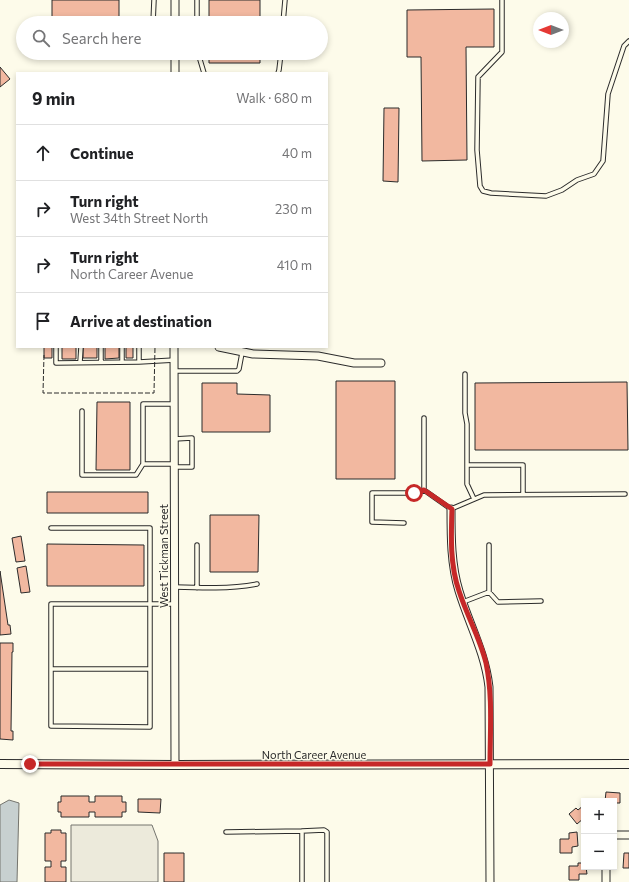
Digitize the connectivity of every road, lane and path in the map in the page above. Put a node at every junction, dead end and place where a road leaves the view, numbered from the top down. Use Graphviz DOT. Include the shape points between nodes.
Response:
graph roads {
  1 [pos="154,0"];
  2 [pos="175,0"];
  3 [pos="197,0"];
  4 [pos="285,0"];
  5 [pos="502,0"];
  6 [pos="154,16"];
  7 [pos="175,16"];
  8 [pos="197,16"];
  9 [pos="284,16"];
  10 [pos="629,41"];
  11 [pos="175,60"];
  12 [pos="200,60"];
  13 [pos="281,60"];
  14 [pos="175,72"];
  15 [pos="204,72"];
  16 [pos="279,72"];
  17 [pos="56,348"];
  18 [pos="80,348"];
  19 [pos="101,348"];
  20 [pos="122,348"];
  21 [pos="140,348"];
  22 [pos="174,348"];
  23 [pos="224,348"];
  24 [pos="242,352"];
  25 [pos="174,360"];
  26 [pos="80,362"];
  27 [pos="101,362"];
  28 [pos="122,362"];
  29 [pos="140,362"];
  30 [pos="381,363"];
  31 [pos="174,370"];
  32 [pos="465,374"];
  33 [pos="174,404"];
  34 [pos="82,411"];
  35 [pos="424,418"];
  36 [pos="174,439"];
  37 [pos="143,464"];
  38 [pos="467,465"];
  39 [pos="174,466"];
  40 [pos="424,490"];
  41 [pos="523,494"];
  42 [pos="625,494"];
  43 [pos="474,499"];
  44 [pos="452,509"];
  45 [pos="404,523"];
  46 [pos="51,528"];
  47 [pos="489,545"];
  48 [pos="197,546"];
  49 [pos="257,584"];
  50 [pos="174,587"];
  51 [pos="197,588"];
  52 [pos="489,592"];
  53 [pos="541,601"];
  54 [pos="463,602"];
  55 [pos="150,604"];
  56 [pos="174,604"];
  57 [pos="51,669"];
  58 [pos="150,669"];
  59 [pos="0,764"];
  60 [pos="490,764"];
  61 [pos="629,764"];
  62 [pos="174,765"];
  63 [pos="302,831"];
  64 [pos="226,832"];
  65 [pos="617,835"];
  66 [pos="629,835"];
  67 [pos="606,870"];
  68 [pos="302,882"];
  69 [pos="327,882"];
  70 [pos="490,882"];
  71 [pos="606,882"];
  1 -- 6 [label="lane"];
  2 -- 7 [label="street"];
  3 -- 8 [label="lane"];
  4 -- 9 [label="lane"];
  5 -- 10 [label="lane" via="502,52 478,77 477,150 480,186 483,191 546,196 594,174 603,161 608,94 624,46"];
  11 -- 14 [label="street"];
  12 -- 15 [label="lane"];
  13 -- 16 [label="lane"];
  17 -- 26 [label="lane" via="56,362"];
  18 -- 26 [label="lane"];
  19 -- 27 [label="lane"];
  20 -- 28 [label="lane"];
  21 -- 29 [label="lane"];
  22 -- 25 [label="street, West Tickman Street"];
  23 -- 24 [label="street"];
  24 -- 30 [label="street" via="318,356 354,363"];
  24 -- 31 [label="lane" via="237,370"];
  25 -- 29 [label="lane"];
  25 -- 31 [label="street, West Tickman Street"];
  26 -- 27 [label="lane"];
  27 -- 28 [label="lane"];
  28 -- 29 [label="lane"];
  31 -- 33 [label="street, West Tickman Street"];
  32 -- 38 [label="lane"];
  33 -- 36 [label="street, West Tickman Street"];
  33 -- 37 [label="lane" via="144,404"];
  34 -- 37 [label="lane" via="82,475 136,475"];
  35 -- 40 [label="lane"];
  36 -- 39 [label="street, West Tickman Street"];
  36 -- 39 [label="lane" via="192,438 192,467"];
  37 -- 39 [label="lane"];
  38 -- 41 [label="lane" via="524,465"];
  38 -- 43 [label="lane" via="467,484"];
  39 -- 50 [label="street, West Tickman Street"];
  40 -- 44 [label="lane"];
  40 -- 45 [label="lane" via="414,493 372,493 372,522"];
  41 -- 42 [label="lane"];
  41 -- 43 [label="lane" via="484,495"];
  43 -- 44 [label="lane"];
  44 -- 54 [label="street" via="453,562"];
  46 -- 55 [label="lane" via="150,528"];
  47 -- 52 [label="lane"];
  48 -- 51 [label="lane"];
  49 -- 51 [label="lane" via="236,588"];
  50 -- 51 [label="lane"];
  50 -- 56 [label="street, West Tickman Street"];
  52 -- 53 [label="lane" via="498,602"];
  52 -- 54 [label="lane"];
  54 -- 60 [label="street" via="482,649 488,676"];
  55 -- 56 [label="lane"];
  55 -- 57 [label="lane" via="51,604"];
  55 -- 58 [label="lane"];
  56 -- 62 [label="street, West Tickman Street"];
  57 -- 58 [label="lane"];
  57 -- 58 [label="lane" via="51,726 150,727"];
  59 -- 62 [label="street, North Career Avenue"];
  60 -- 61 [label="street, North Career Avenue"];
  60 -- 62 [label="street, North Career Avenue"];
  60 -- 70 [label="street"];
  63 -- 64 [label="lane"];
  63 -- 68 [label="lane"];
  63 -- 69 [label="lane" via="327,832"];
  65 -- 66 [label="street"];
  67 -- 71 [label="street"];
}
